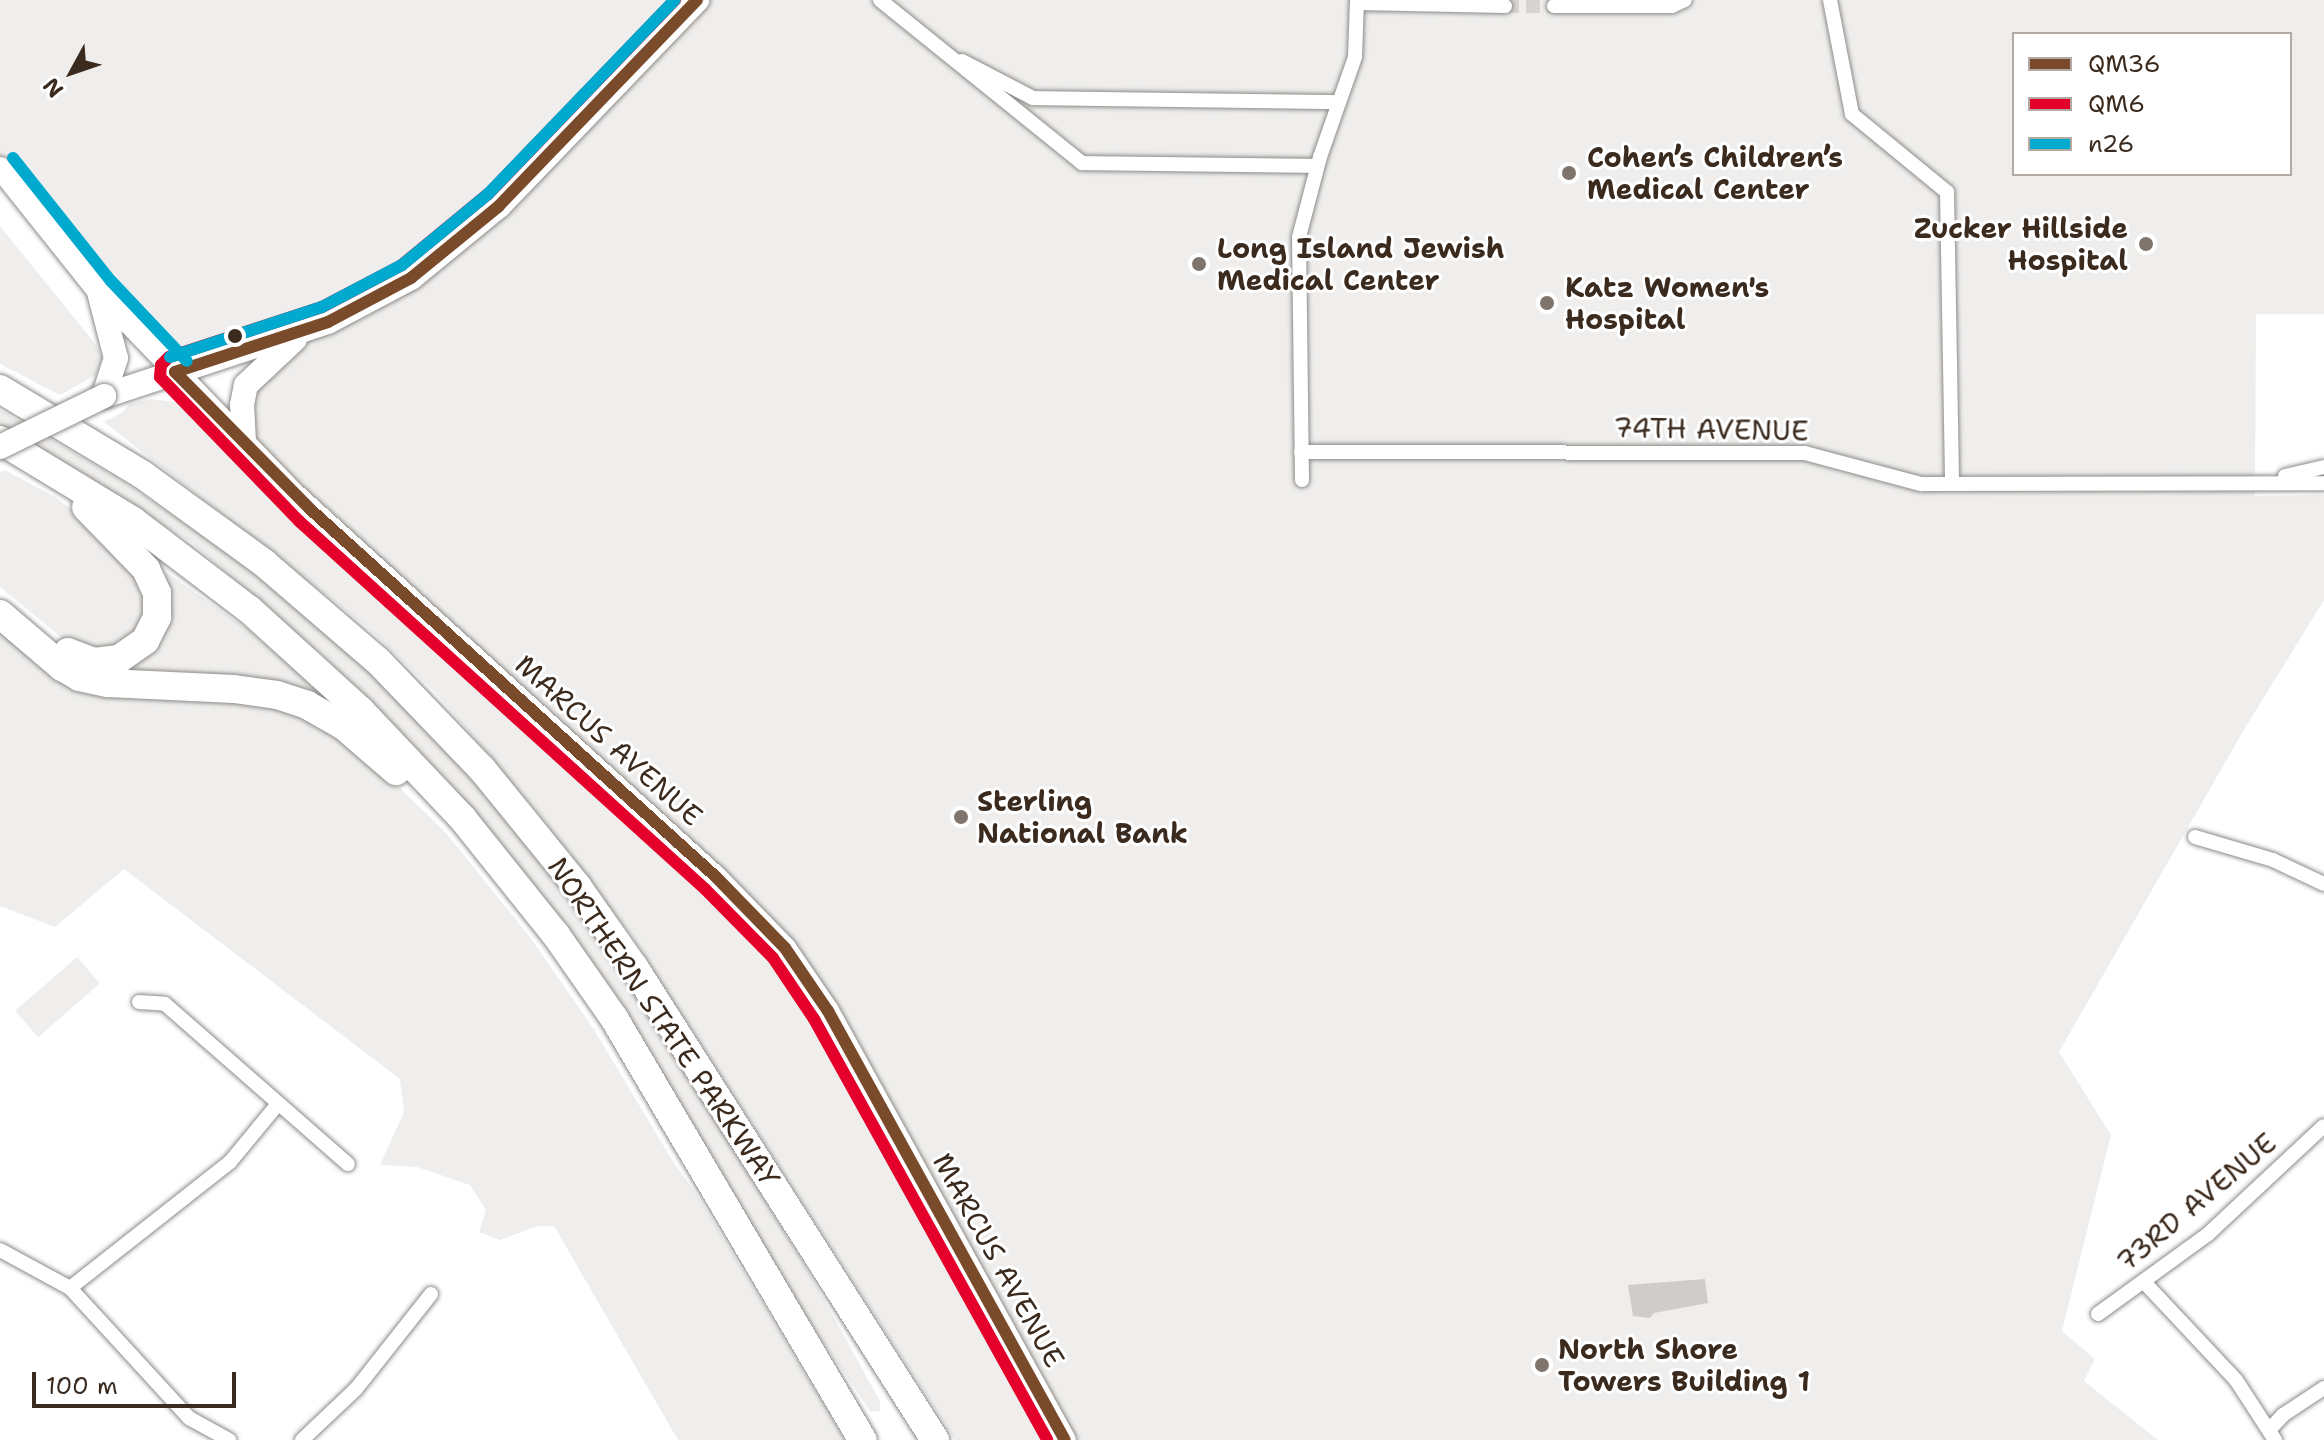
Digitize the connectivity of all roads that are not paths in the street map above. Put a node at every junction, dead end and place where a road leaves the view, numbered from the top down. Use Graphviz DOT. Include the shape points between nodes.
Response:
graph roads {
  1 [pos="697,0"];
  2 [pos="880,0"];
  3 [pos="1685,0"];
  4 [pos="1830,0"];
  5 [pos="1357,2"];
  6 [pos="1505,6"];
  7 [pos="1554,6"];
  8 [pos="937,48"];
  9 [pos="1338,102"];
  10 [pos="1317,166"];
  11 [pos="0,168"];
  12 [pos="99,292"];
  13 [pos="306,330"];
  14 [pos="175,372"];
  15 [pos="0,389"];
  16 [pos="104,396"];
  17 [pos="0,440"];
  18 [pos="244,442"];
  19 [pos="0,447"];
  20 [pos="1301,452"];
  21 [pos="30,457"];
  22 [pos="2324,467"];
  23 [pos="1302,480"];
  24 [pos="2261,482"];
  25 [pos="2324,483"];
  26 [pos="1952,484"];
  27 [pos="0,595"];
  28 [pos="0,614"];
  29 [pos="2195,837"];
  30 [pos="2324,884"];
  31 [pos="556,935"];
  32 [pos="139,1002"];
  33 [pos="278,1104"];
  34 [pos="2324,1126"];
  35 [pos="348,1164"];
  36 [pos="0,1250"];
  37 [pos="2144,1282"];
  38 [pos="70,1288"];
  39 [pos="431,1294"];
  40 [pos="2098,1314"];
  41 [pos="2324,1388"];
  42 [pos="2272,1434"];
  43 [pos="229,1440"];
  44 [pos="302,1440"];
  45 [pos="863,1440"];
  46 [pos="935,1440"];
  47 [pos="1065,1440"];
  1 -- 13 [label="main road" via="543,163 447,251 357,310"];
  2 -- 8 [label="street"];
  3 -- 7 [label="street" via="1672,6"];
  4 -- 26 [label="street" via="1852,114 1947,192"];
  5 -- 6 [label="street"];
  5 -- 9 [label="street" via="1355,57"];
  8 -- 9 [label="street" via="1033,98"];
  8 -- 10 [label="street" via="1082,163"];
  9 -- 10 [label="street"];
  10 -- 20 [label="street" via="1299,237"];
  11 -- 12 [label="main road, MARCUS AVENUE"];
  12 -- 14 [label="main road, MARCUS AVENUE"];
  12 -- 16 [label="main road" via="116,358"];
  13 -- 14 [label="main road"];
  13 -- 18 [label="main road" via="246,385"];
  14 -- 16 [label="main road"];
  14 -- 18 [label="main road, MARCUS AVENUE"];
  15 -- 46 [label="highway, NORTHERN STATE PARKWAY" via="143,475 264,563 378,661 482,769 577,886 634,967"];
  16 -- 19 [label="main road, bridge"];
  17 -- 21 [label="highway, NORTHERN STATE PARKWAY"];
  18 -- 47 [label="main road, MARCUS AVENUE" via="321,519 753,911 785,948 828,1011"];
  20 -- 23 [label="street"];
  20 -- 26 [label="street, 74TH AVENUE" via="1805,453 1921,484"];
  21 -- 27 [label="highway" via="146,569 157,593 155,623 145,641 126,656 106,663 88,661 64,649"];
  21 -- 31 [label="highway, NORTHERN STATE PARKWAY" via="174,551 313,664 439,791"];
  22 -- 24 [label="street, 74TH AVENUE"];
  24 -- 25 [label="street, 74TH AVENUE"];
  24 -- 26 [label="street, 74TH AVENUE"];
  28 -- 31 [label="highway" via="62,667 88,680 264,692 320,712 382,757"];
  29 -- 30 [label="street" via="2273,860"];
  31 -- 45 [label="highway, NORTHERN STATE PARKWAY" via="641,1062"];
  32 -- 33 [label="street" via="165,1004"];
  33 -- 35 [label="street"];
  33 -- 38 [label="street" via="230,1162"];
  34 -- 37 [label="street, 73RD AVENUE" via="2249,1199"];
  36 -- 38 [label="street"];
  37 -- 40 [label="street, 73RD AVENUE"];
  37 -- 42 [label="street" via="2236,1380"];
  38 -- 43 [label="street" via="189,1418"];
  39 -- 44 [label="street" via="356,1389"];
  41 -- 42 [label="street" via="2283,1415"];
}
